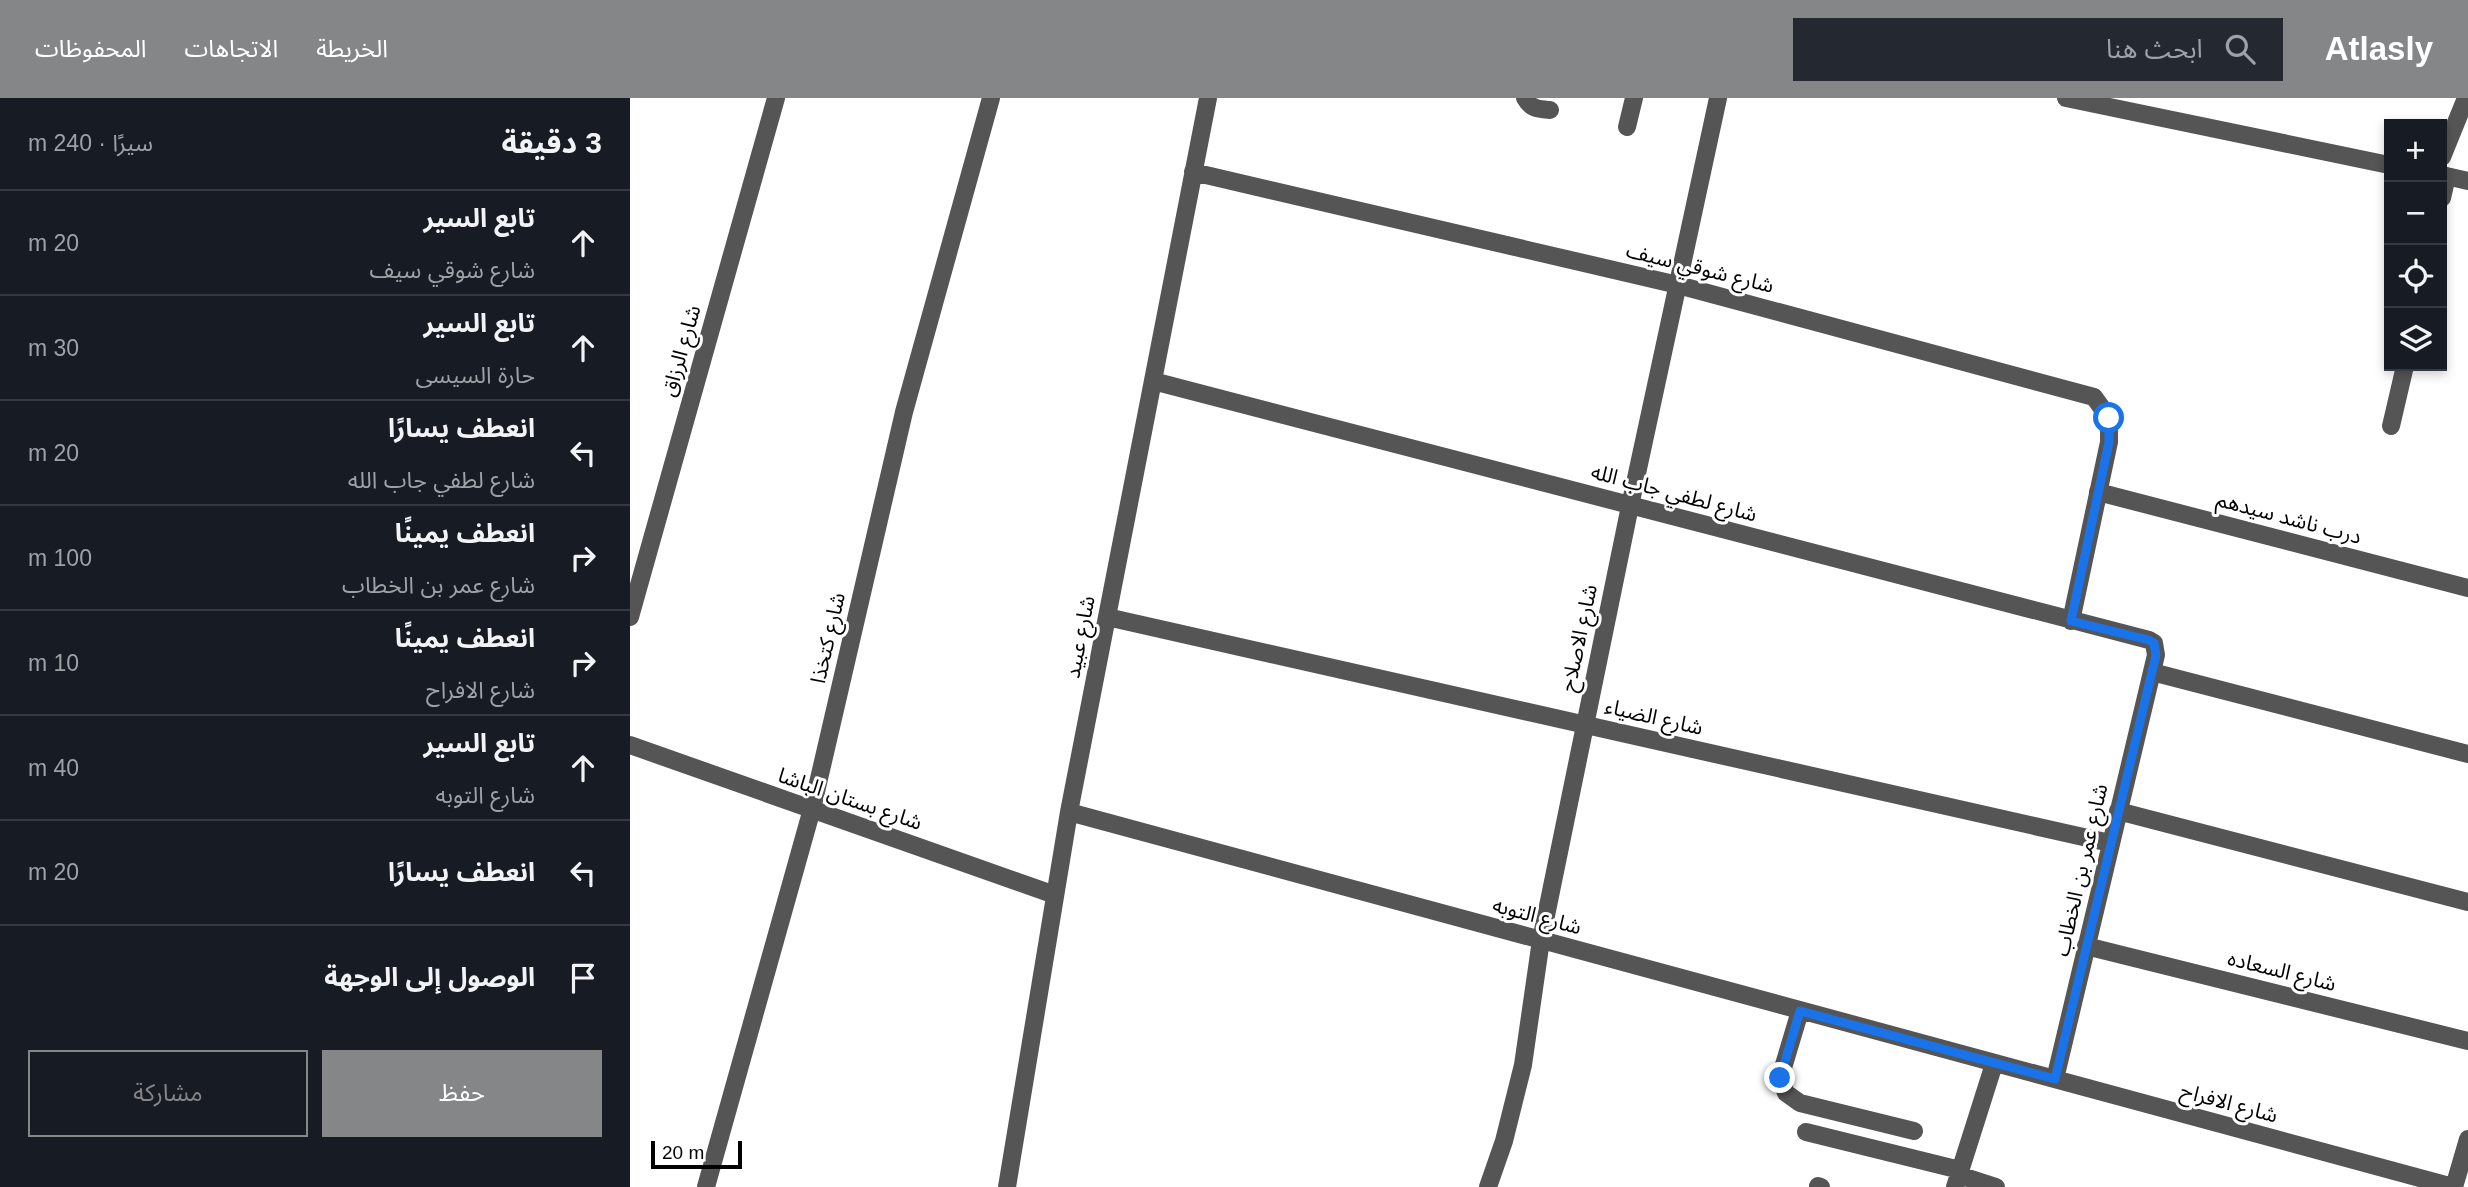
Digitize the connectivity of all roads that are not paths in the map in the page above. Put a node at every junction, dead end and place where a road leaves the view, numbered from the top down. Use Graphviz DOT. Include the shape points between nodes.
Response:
graph roads {
  1 [pos="776,98"];
  2 [pos="991,98"];
  3 [pos="1208,98"];
  4 [pos="1525,98"];
  5 [pos="1634,98"];
  6 [pos="1718,98"];
  7 [pos="2066,98"];
  8 [pos="2466,98"];
  9 [pos="1549,110"];
  10 [pos="1627,127"];
  11 [pos="2447,145"];
  12 [pos="2384,163"];
  13 [pos="1193,172"];
  14 [pos="2447,177"];
  15 [pos="2468,181"];
  16 [pos="1678,285"];
  17 [pos="2404,371"];
  18 [pos="1153,381"];
  19 [pos="2391,426"];
  20 [pos="2098,492"];
  21 [pos="1630,506"];
  22 [pos="2468,588"];
  23 [pos="630,617"];
  24 [pos="1107,617"];
  25 [pos="2071,621"];
  26 [pos="2152,672"];
  27 [pos="1585,725"];
  28 [pos="630,746"];
  29 [pos="2468,754"];
  30 [pos="812,809"];
  31 [pos="2118,811"];
  32 [pos="1069,812"];
  33 [pos="2110,843"];
  34 [pos="1055,895"];
  35 [pos="2468,902"];
  36 [pos="1541,940"];
  37 [pos="2086,946"];
  38 [pos="1800,1011"];
  39 [pos="2468,1041"];
  40 [pos="1994,1064"];
  41 [pos="2055,1079"];
  42 [pos="1914,1131"];
  43 [pos="1806,1132"];
  44 [pos="2468,1139"];
  45 [pos="1958,1178"];
  46 [pos="706,1187"];
  47 [pos="1007,1187"];
  48 [pos="1488,1187"];
  49 [pos="1996,1187"];
  50 [pos="2453,1187"];
  1 -- 23 [label="street, شارع الرزاق"];
  2 -- 30 [label="street, شارع كتخذا" via="904,412"];
  3 -- 13 [label="street, شارع عبيد"];
  4 -- 9 [label="street" via="1534,108"];
  5 -- 10 [label="street"];
  6 -- 16 [label="street, شارع الاصلاح"];
  7 -- 12 [label="street"];
  8 -- 11 [label="street"];
  13 -- 16 [label="street, شارع شوقي سيف"];
  13 -- 18 [label="street, شارع عبيد"];
  14 -- 15 [label="street"];
  16 -- 20 [label="street, شارع شوقي سيف" via="2094,397 2109,418 2109,442"];
  16 -- 21 [label="street, شارع الاصلاح"];
  17 -- 19 [label="street"];
  18 -- 21 [label="street, شارع لطفي جاب الله"];
  18 -- 24 [label="street, شارع عبيد"];
  20 -- 22 [label="street, درب ناشد سيدهم"];
  20 -- 25 [label="street, شارع شوقي سيف"];
  21 -- 25 [label="street, شارع لطفي جاب الله"];
  21 -- 27 [label="street, شارع الاصلاح"];
  24 -- 27 [label="street, شارع الضياء"];
  24 -- 32 [label="street, شارع عبيد"];
  25 -- 26 [label="street, شارع لطفي جاب الله" via="2149,640 2156,649"];
  26 -- 29 [label="street"];
  26 -- 31 [label="street, شارع عمر بن الخطاب"];
  27 -- 33 [label="street, شارع الضياء"];
  27 -- 36 [label="street, شارع الاصلاح"];
  28 -- 30 [label="street, شارع بستان الباشا"];
  30 -- 34 [label="street, شارع بستان الباشا"];
  30 -- 46 [label="street, شارع كتخذا"];
  31 -- 33 [label="street, شارع عمر بن الخطاب"];
  31 -- 35 [label="street"];
  32 -- 34 [label="street, شارع عبيد"];
  32 -- 36 [label="street, شارع التوبه"];
  33 -- 37 [label="street, شارع عمر بن الخطاب"];
  34 -- 47 [label="street, شارع عبيد"];
  36 -- 38 [label="street, شارع التوبه"];
  36 -- 48 [label="street, شارع الاصلاح" via="1523,1065"];
  37 -- 39 [label="street, شارع السعاده"];
  37 -- 41 [label="street, شارع عمر بن الخطاب"];
  38 -- 40 [label="street, شارع التوبه"];
  38 -- 42 [label="street" via="1780,1078 1786,1093 1800,1103"];
  40 -- 41 [label="street, شارع الافراح"];
  40 -- 45 [label="street"];
  41 -- 50 [label="street, شارع الافراح"];
  43 -- 45 [label="street"];
  44 -- 50 [label="street"];
  45 -- 49 [label="street"];
}
